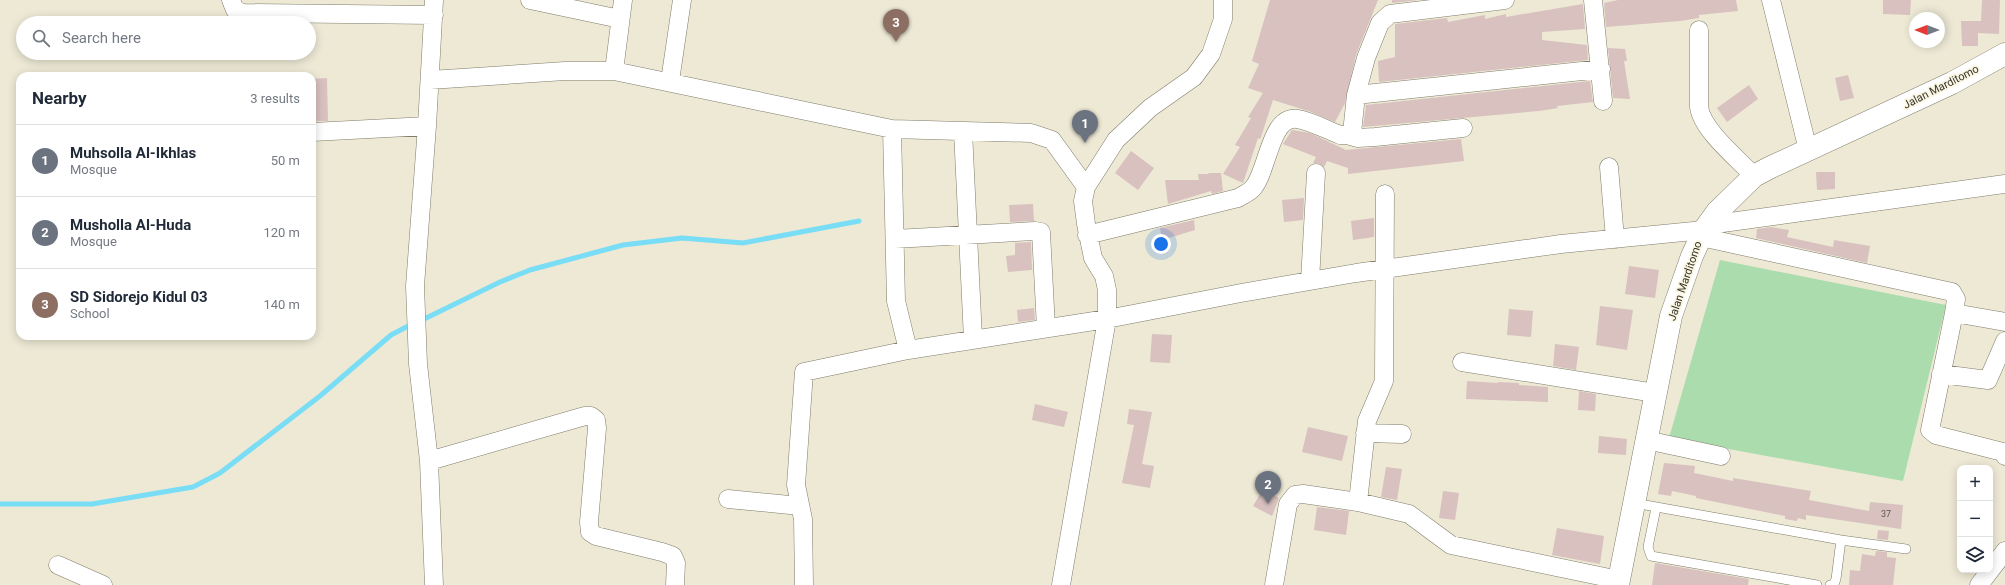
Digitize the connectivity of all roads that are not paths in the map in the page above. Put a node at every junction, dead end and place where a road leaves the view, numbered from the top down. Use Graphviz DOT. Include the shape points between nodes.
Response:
graph roads {
  1 [pos="232,0"];
  2 [pos="530,0"];
  3 [pos="623,0"];
  4 [pos="682,0"];
  5 [pos="1223,0"];
  6 [pos="1505,0"];
  7 [pos="1593,0"];
  8 [pos="1771,0"];
  9 [pos="434,7"];
  10 [pos="620,19"];
  11 [pos="1699,30"];
  12 [pos="2005,54"];
  13 [pos="1601,69"];
  14 [pos="614,71"];
  15 [pos="430,80"];
  16 [pos="670,81"];
  17 [pos="1356,95"];
  18 [pos="1604,101"];
  19 [pos="427,126"];
  20 [pos="1462,128"];
  21 [pos="892,129"];
  22 [pos="316,132"];
  23 [pos="964,132"];
  24 [pos="1347,135"];
  25 [pos="1808,150"];
  26 [pos="1609,167"];
  27 [pos="1316,173"];
  28 [pos="1754,176"];
  29 [pos="2005,184"];
  30 [pos="1086,187"];
  31 [pos="1385,194"];
  32 [pos="1704,231"];
  33 [pos="1087,235"];
  34 [pos="968,236"];
  35 [pos="895,239"];
  36 [pos="1615,239"];
  37 [pos="1384,270"];
  38 [pos="1310,281"];
  39 [pos="1954,313"];
  40 [pos="1107,319"];
  41 [pos="2005,322"];
  42 [pos="1046,328"];
  43 [pos="973,338"];
  44 [pos="2005,342"];
  45 [pos="908,350"];
  46 [pos="1462,362"];
  47 [pos="1941,374"];
  48 [pos="1655,394"];
  49 [pos="1365,433"];
  50 [pos="1402,434"];
  51 [pos="1646,440"];
  52 [pos="1721,456"];
  53 [pos="2005,456"];
  54 [pos="429,461"];
  55 [pos="728,499"];
  56 [pos="1358,502"];
  57 [pos="1634,503"];
  58 [pos="800,506"];
  59 [pos="1656,508"];
  60 [pos="1841,540"];
  61 [pos="1906,549"];
  62 [pos="2005,551"];
  63 [pos="58,565"];
  64 [pos="1619,582"];
  65 [pos="103,585"];
  66 [pos="434,585"];
  67 [pos="675,585"];
  68 [pos="804,585"];
  69 [pos="1061,585"];
  70 [pos="1274,585"];
  71 [pos="1817,585"];
  72 [pos="1830,585"];
  73 [pos="1978,585"];
  1 -- 9 [label="street" via="235,10 243,13"];
  2 -- 10 [label="street"];
  3 -- 10 [label="street"];
  4 -- 16 [label="street"];
  5 -- 30 [label="street" via="1223,19 1211,54 1194,77 1150,108 1116,140"];
  6 -- 17 [label="street" via="1390,14 1380,23 1366,58"];
  7 -- 13 [label="street"];
  8 -- 25 [label="street"];
  9 -- 15 [label="street"];
  10 -- 14 [label="street"];
  11 -- 28 [label="street" via="1702,116 1708,128"];
  12 -- 25 [label="street, Jalan Marditomo" via="1952,83"];
  13 -- 17 [label="street"];
  13 -- 18 [label="street"];
  14 -- 15 [label="street"];
  14 -- 16 [label="street"];
  15 -- 19 [label="street"];
  16 -- 21 [label="street"];
  17 -- 24 [label="street" via="1354,129"];
  19 -- 22 [label="street"];
  19 -- 54 [label="street" via="415,286"];
  20 -- 24 [label="street" via="1358,138"];
  21 -- 23 [label="street"];
  21 -- 35 [label="street"];
  23 -- 30 [label="street" via="1031,133 1052,140"];
  23 -- 34 [label="street"];
  24 -- 33 [label="street" via="1340,135 1296,119 1286,121 1277,129 1264,169 1253,188 1238,198"];
  25 -- 28 [label="street, Jalan Marditomo"];
  26 -- 36 [label="street"];
  27 -- 38 [label="street"];
  28 -- 32 [label="street, Jalan Marditomo" via="1717,212"];
  29 -- 32 [label="street"];
  30 -- 33 [label="street" via="1083,201"];
  31 -- 37 [label="street"];
  32 -- 36 [label="street"];
  32 -- 39 [label="street" via="1952,292 1956,299"];
  32 -- 48 [label="street, Jalan Marditomo" via="1692,256 1671,316"];
  33 -- 40 [label="street" via="1094,258 1104,276 1107,290"];
  34 -- 35 [label="street"];
  34 -- 42 [label="street" via="1041,232"];
  34 -- 43 [label="street"];
  35 -- 45 [label="street" via="896,301"];
  36 -- 37 [label="street" via="1561,244"];
  37 -- 38 [label="street"];
  37 -- 49 [label="street" via="1384,381 1367,421"];
  38 -- 40 [label="street"];
  39 -- 41 [label="street"];
  39 -- 47 [label="street"];
  40 -- 42 [label="street"];
  40 -- 69 [label="street"];
  42 -- 43 [label="street"];
  43 -- 45 [label="street"];
  44 -- 47 [label="street" via="1988,380"];
  45 -- 58 [label="street" via="805,371 796,485"];
  46 -- 48 [label="street"];
  47 -- 53 [label="street" via="1930,426 1932,432 2003,452"];
  48 -- 51 [label="street, Jalan Marditomo"];
  49 -- 50 [label="street"];
  49 -- 56 [label="street"];
  51 -- 52 [label="street"];
  51 -- 57 [label="street, Jalan Marditomo"];
  54 -- 66 [label="street"];
  54 -- 67 [label="street" via="591,416 596,420 597,428 590,532 596,536 673,556 676,563"];
  55 -- 58 [label="street"];
  56 -- 64 [label="street" via="1409,514 1451,544"];
  56 -- 70 [label="street" via="1303,494 1290,499"];
  57 -- 59 [label="lane"];
  57 -- 64 [label="street, Jalan Marditomo"];
  58 -- 68 [label="street" via="803,519"];
  59 -- 60 [label="lane"];
  59 -- 71 [label="lane" via="1648,548 1651,556"];
  60 -- 61 [label="lane"];
  60 -- 72 [label="lane" via="1836,579 1834,584"];
  62 -- 73 [label="street"];
  63 -- 65 [label="street"];
}
